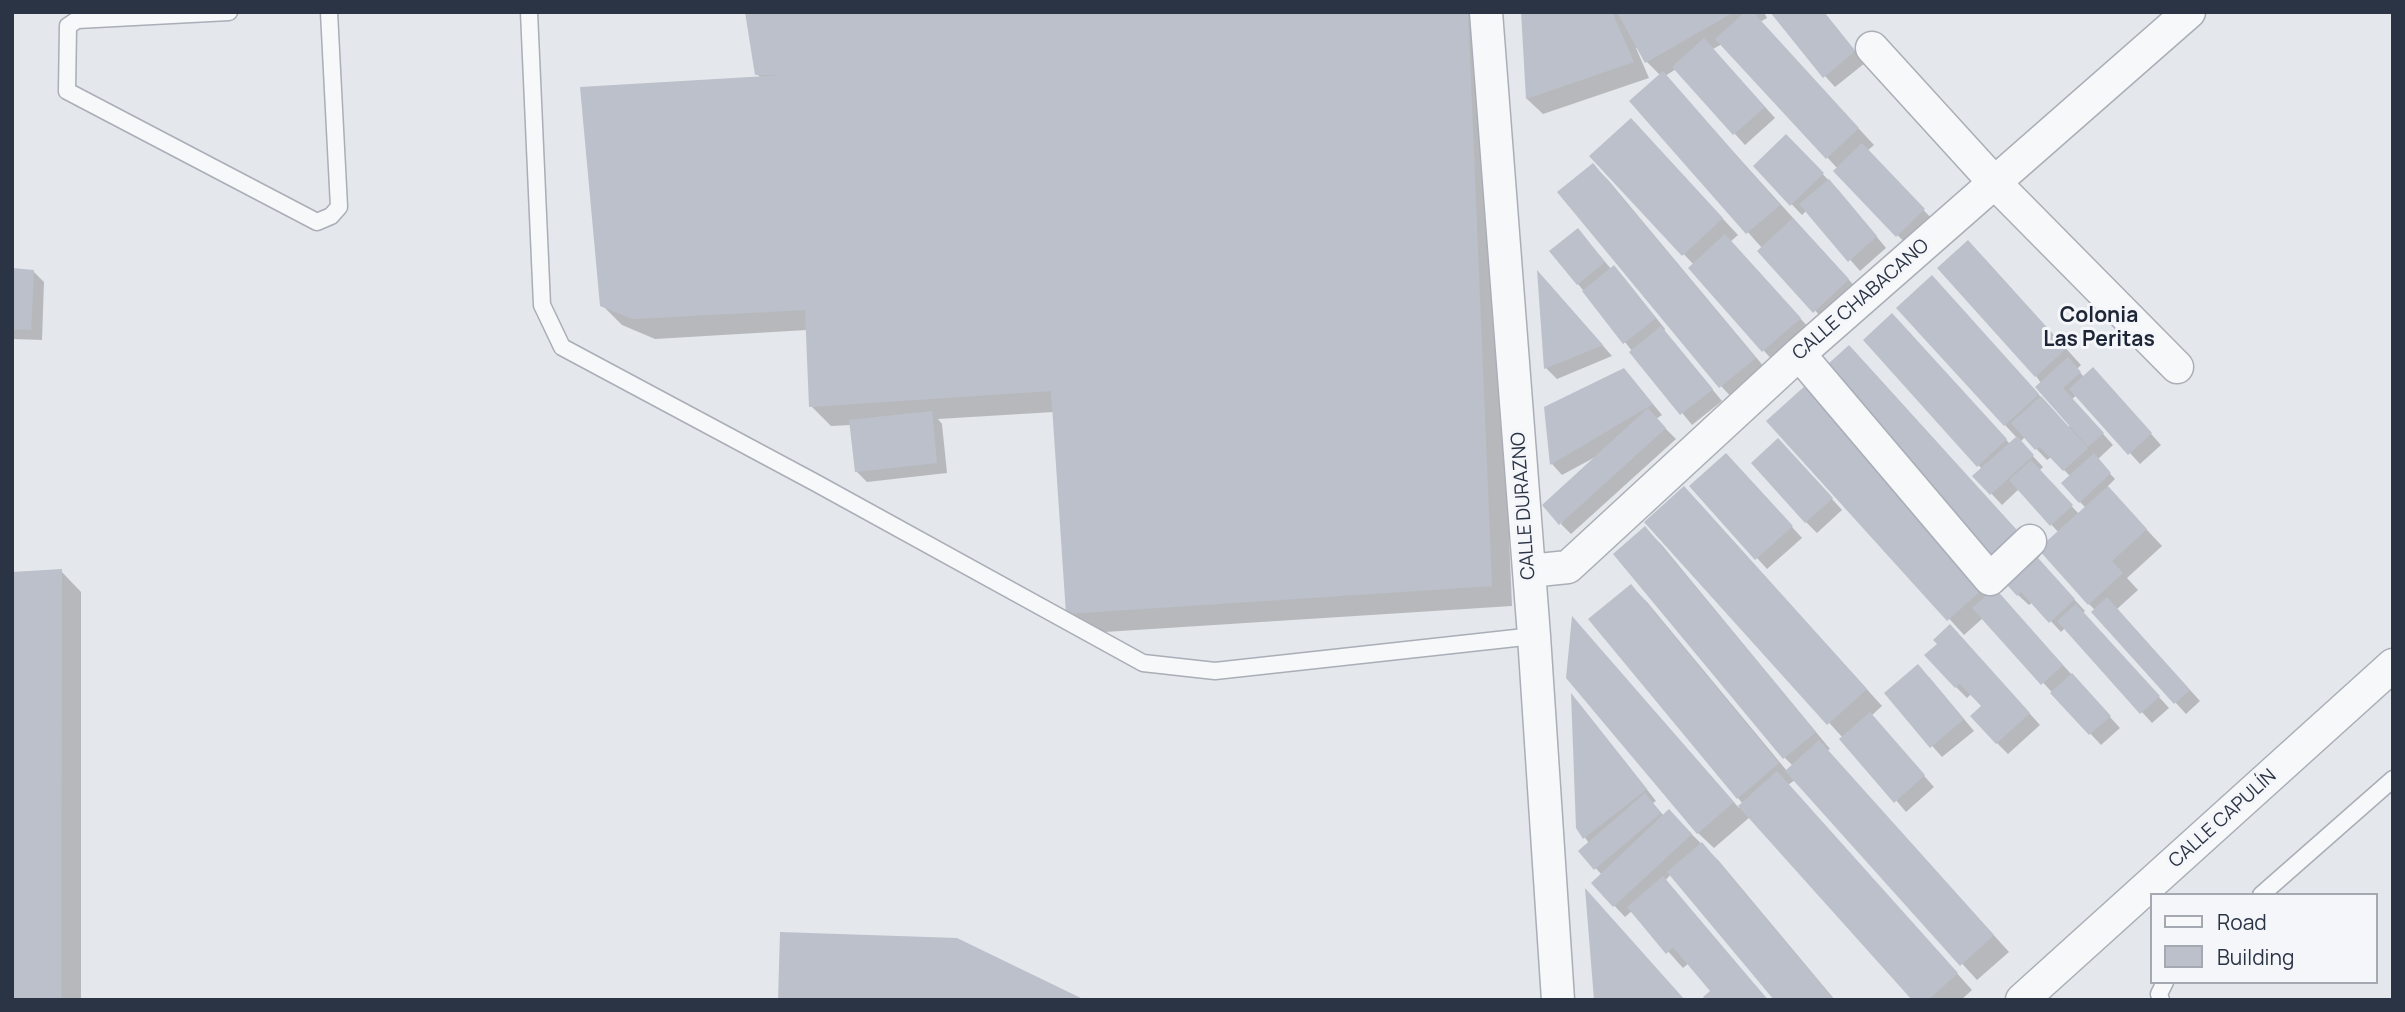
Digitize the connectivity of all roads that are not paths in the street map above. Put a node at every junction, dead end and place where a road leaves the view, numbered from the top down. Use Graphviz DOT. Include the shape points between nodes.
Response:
graph roads {
  1 [pos="229,12"];
  2 [pos="329,12"];
  3 [pos="529,12"];
  4 [pos="1486,12"];
  5 [pos="2189,12"];
  6 [pos="1872,48"];
  7 [pos="1994,183"];
  8 [pos="1799,354"];
  9 [pos="2177,367"];
  10 [pos="2030,541"];
  11 [pos="1529,571"];
  12 [pos="1534,636"];
  13 [pos="2393,666"];
  14 [pos="2393,779"];
  15 [pos="2263,893"];
  16 [pos="2164,984"];
  17 [pos="1558,1000"];
  18 [pos="2022,1000"];
  19 [pos="2161,1000"];
  1 -- 2 [label="lane" via="77,20 68,26 67,91 317,222 339,207"];
  3 -- 12 [label="lane" via="542,305 562,347 1143,663 1215,671"];
  4 -- 11 [label="street, CALLE DURAZNO"];
  5 -- 7 [label="street, CALLE CHABACANO"];
  6 -- 7 [label="street"];
  7 -- 8 [label="street, CALLE CHABACANO"];
  7 -- 9 [label="street"];
  8 -- 10 [label="street" via="1990,579"];
  8 -- 11 [label="street, CALLE CHABACANO" via="1568,567"];
  11 -- 12 [label="street, CALLE DURAZNO"];
  12 -- 17 [label="street, CALLE DURAZNO"];
  13 -- 18 [label="street, CALLE CAPULÍN"];
  14 -- 15 [label="lane"];
  16 -- 19 [label="lane"];
}
